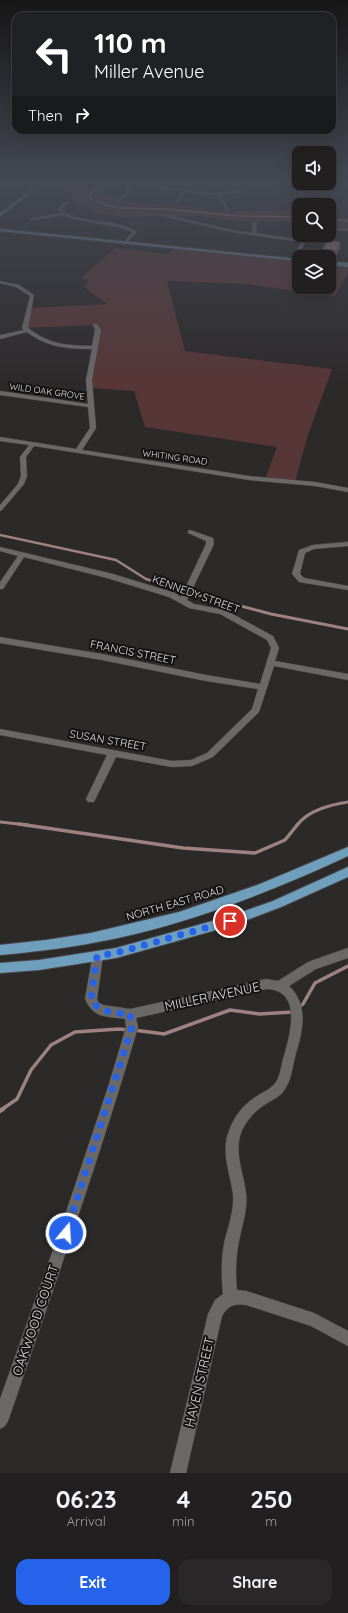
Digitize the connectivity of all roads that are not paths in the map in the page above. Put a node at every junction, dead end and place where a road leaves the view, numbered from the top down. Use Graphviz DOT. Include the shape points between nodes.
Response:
graph roads {
  1 [pos="183,249"];
  2 [pos="292,260"];
  3 [pos="336,264"];
  4 [pos="348,265"];
  5 [pos="0,282"];
  6 [pos="95,325"];
  7 [pos="28,330"];
  8 [pos="0,337"];
  9 [pos="95,348"];
  10 [pos="0,393"];
  11 [pos="92,406"];
  12 [pos="0,439"];
  13 [pos="33,444"];
  14 [pos="78,451"];
  15 [pos="348,490"];
  16 [pos="0,509"];
  17 [pos="190,532"];
  18 [pos="348,544"];
  19 [pos="0,549"];
  20 [pos="23,554"];
  21 [pos="0,587"];
  22 [pos="348,588"];
  23 [pos="183,601"];
  24 [pos="0,640"];
  25 [pos="270,663"];
  26 [pos="348,677"];
  27 [pos="262,687"];
  28 [pos="0,732"];
  29 [pos="113,753"];
  30 [pos="210,755"];
  31 [pos="91,799"];
  32 [pos="348,851"];
  33 [pos="348,872"];
  34 [pos="0,950"];
  35 [pos="348,953"];
  36 [pos="97,956"];
  37 [pos="0,968"];
  38 [pos="280,986"];
  39 [pos="130,1014"];
  40 [pos="231,1297"];
  41 [pos="348,1339"];
  42 [pos="0,1421"];
  43 [pos="178,1473"];
  1 -- 2 [label="main road"];
  3 -- 4 [label="main road"];
  5 -- 7 [label="street" via="26,290 32,296 25,328"];
  6 -- 9 [label="street" via="98,330"];
  7 -- 8 [label="street"];
  7 -- 9 [label="street" via="36,338 51,344"];
  9 -- 11 [label="street" via="89,380"];
  10 -- 11 [label="street, WILD OAK GROVE"];
  11 -- 14 [label="street" via="93,428"];
  12 -- 13 [label="street, WHITING ROAD"];
  13 -- 14 [label="street, WHITING ROAD"];
  13 -- 16 [label="street" via="23,458 24,476 21,484"];
  14 -- 15 [label="street, WHITING ROAD" via="249,478"];
  17 -- 23 [label="street" via="210,540 210,544"];
  18 -- 22 [label="street" via="313,547 302,552 296,574 307,582"];
  19 -- 20 [label="street, KENNEDY STREET"];
  20 -- 21 [label="street"];
  20 -- 23 [label="street, KENNEDY STREET" via="110,576 172,595"];
  23 -- 25 [label="street, KENNEDY STREET" via="192,606 222,612 270,638 275,648"];
  24 -- 27 [label="street, FRANCIS STREET"];
  25 -- 26 [label="street"];
  25 -- 27 [label="street, KENNEDY STREET"];
  27 -- 30 [label="street, KENNEDY STREET" via="256,710"];
  28 -- 29 [label="street, SUSAN STREET"];
  29 -- 30 [label="street, SUSAN STREET" via="172,764 192,763"];
  29 -- 31 [label="street"];
  32 -- 34 [label="main road, NORTH EAST ROAD" via="301,874 245,896 162,922 75,941"];
  33 -- 36 [label="main road" via="230,921"];
  35 -- 38 [label="street" via="317,962"];
  36 -- 37 [label="main road"];
  36 -- 39 [label="street, MILLER AVENUE" via="91,992 94,1006 101,1010"];
  38 -- 39 [label="street, MILLER AVENUE" via="262,984"];
  38 -- 40 [label="street" via="288,992 297,1010 298,1021 282,1083 272,1094 248,1110 238,1124 233,1138 232,1155 240,1200 229,1266"];
  39 -- 42 [label="street, OAKWOOD COURT" via="131,1032 66,1233"];
  40 -- 41 [label="street" via="246,1298 314,1320"];
  40 -- 43 [label="street, HAVEN STREET" via="221,1304 215,1314"];
}
